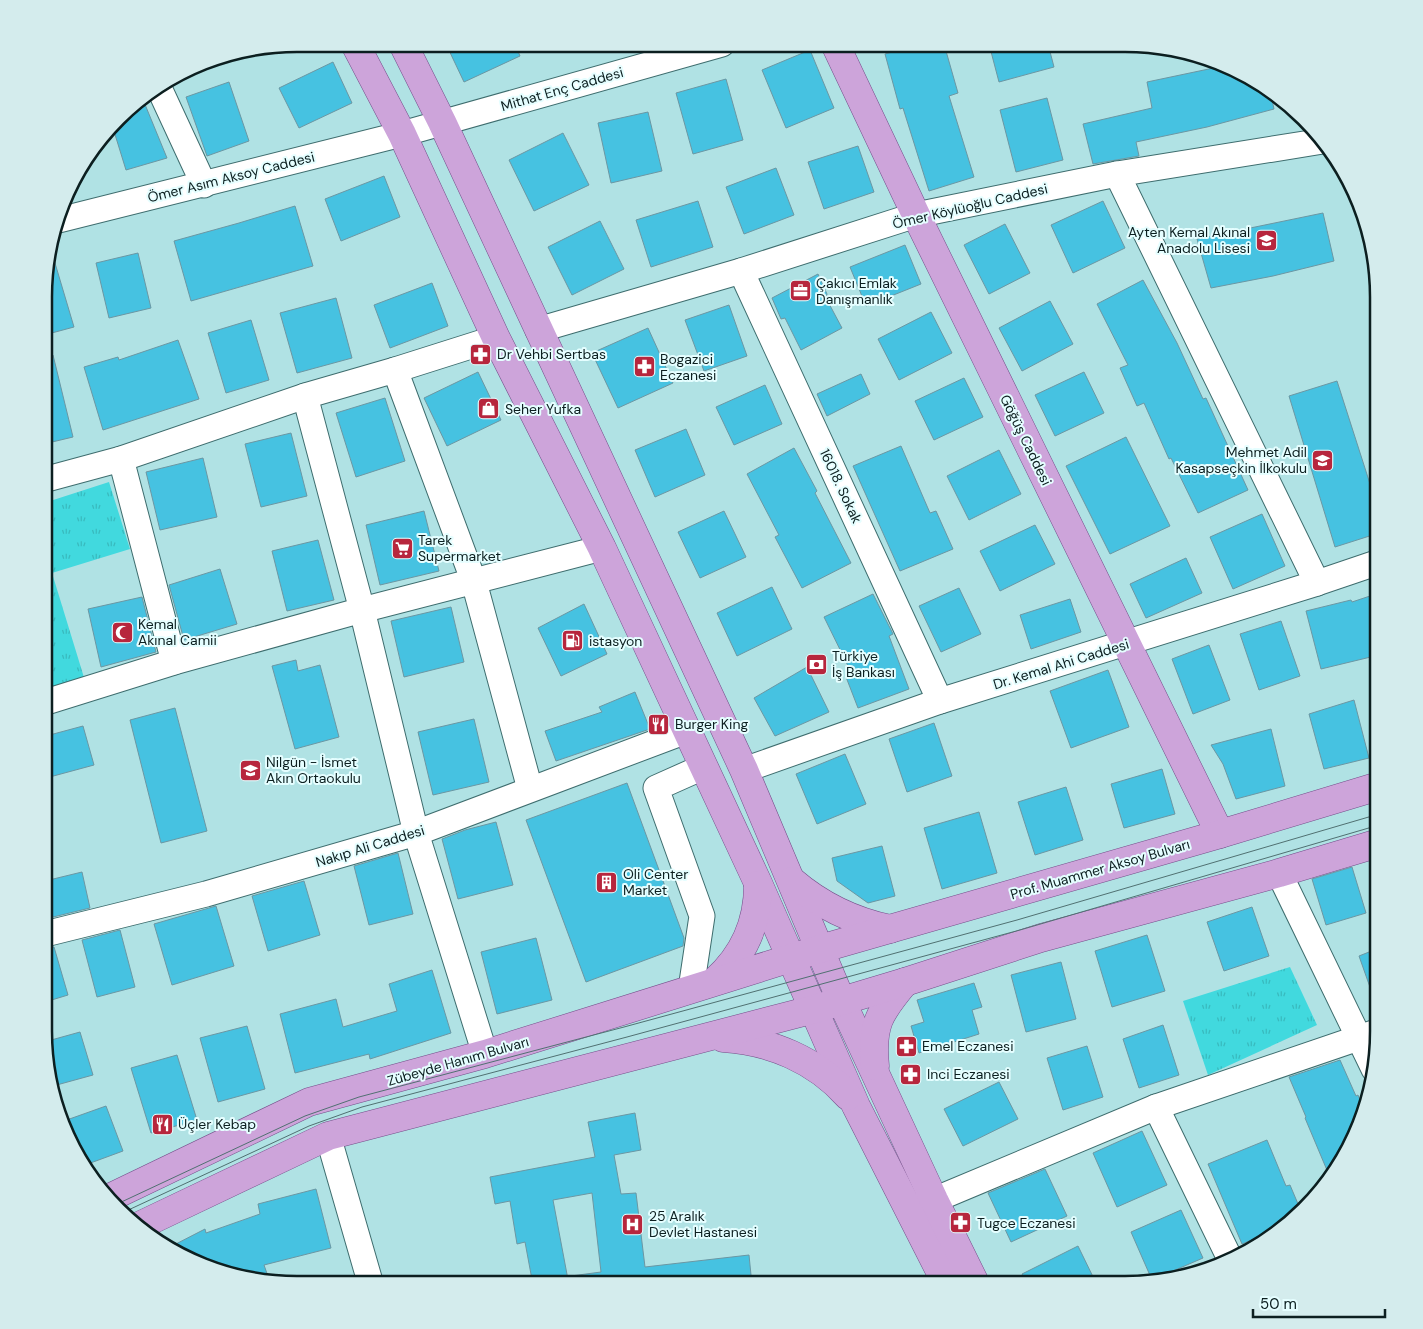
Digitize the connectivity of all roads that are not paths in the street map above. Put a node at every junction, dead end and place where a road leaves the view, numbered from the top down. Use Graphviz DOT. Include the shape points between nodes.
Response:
graph roads {
  1 [pos="359,52"];
  2 [pos="407,52"];
  3 [pos="693,52"];
  4 [pos="839,52"];
  5 [pos="162,94"];
  6 [pos="442,122"];
  7 [pos="402,134"];
  8 [pos="1315,142"];
  9 [pos="1117,174"];
  10 [pos="204,185"];
  11 [pos="916,215"];
  12 [pos="65,219"];
  13 [pos="741,271"];
  14 [pos="538,330"];
  15 [pos="496,338"];
  16 [pos="395,370"];
  17 [pos="306,396"];
  18 [pos="121,459"];
  19 [pos="52,478"];
  20 [pos="602,548"];
  21 [pos="1370,565"];
  22 [pos="474,582"];
  23 [pos="1317,583"];
  24 [pos="362,610"];
  25 [pos="1126,643"];
  26 [pos="174,662"];
  27 [pos="52,700"];
  28 [pos="940,701"];
  29 [pos="686,731"];
  30 [pos="703,767"];
  31 [pos="744,770"];
  32 [pos="530,789"];
  33 [pos="1370,789"];
  34 [pos="416,833"];
  35 [pos="1220,834"];
  36 [pos="1370,846"];
  37 [pos="1279,873"];
  38 [pos="790,879"];
  39 [pos="758,884"];
  40 [pos="890,929"];
  41 [pos="52,932"];
  42 [pos="820,949"];
  43 [pos="792,958"];
  44 [pos="904,982"];
  45 [pos="703,986"];
  46 [pos="841,1000"];
  47 [pos="814,1009"];
  48 [pos="1369,1034"];
  49 [pos="702,1039"];
  50 [pos="485,1054"];
  51 [pos="876,1073"];
  52 [pos="856,1106"];
  53 [pos="1156,1107"];
  54 [pos="328,1136"];
  55 [pos="115,1195"];
  56 [pos="934,1200"];
  57 [pos="144,1223"];
  58 [pos="1228,1254"];
  59 [pos="368,1276"];
  60 [pos="942,1276"];
  61 [pos="972,1276"];
  1 -- 7 [label="main road"];
  2 -- 6 [label="main road"];
  3 -- 6 [label="street, Mithat Enç Caddesi"];
  4 -- 11 [label="main road, Göğüş Caddesi"];
  5 -- 10 [label="street"];
  6 -- 7 [label="street, Mithat Enç Caddesi"];
  6 -- 14 [label="main road"];
  7 -- 10 [label="street, Ömer Asım Aksoy Caddesi"];
  7 -- 15 [label="main road"];
  8 -- 9 [label="street, Ömer Köylüoğlu Caddesi"];
  9 -- 11 [label="street, Ömer Köylüoğlu Caddesi"];
  9 -- 23 [label="street"];
  10 -- 12 [label="street, Ömer Asım Aksoy Caddesi"];
  11 -- 13 [label="street, Ömer Köylüoğlu Caddesi"];
  11 -- 25 [label="main road, Göğüş Caddesi"];
  13 -- 14 [label="street, Ömer Köylüoğlu Caddesi"];
  13 -- 28 [label="street, 16018. Sokak"];
  14 -- 31 [label="main road"];
  15 -- 16 [label="street"];
  15 -- 20 [label="main road"];
  16 -- 17 [label="street"];
  16 -- 22 [label="street"];
  17 -- 18 [label="street"];
  17 -- 24 [label="street"];
  18 -- 19 [label="street"];
  18 -- 26 [label="street"];
  20 -- 22 [label="street"];
  20 -- 29 [label="main road"];
  21 -- 23 [label="street, Dr. Kemal Ahi Caddesi"];
  22 -- 24 [label="street"];
  22 -- 32 [label="street"];
  23 -- 25 [label="street, Dr. Kemal Ahi Caddesi"];
  24 -- 26 [label="street"];
  24 -- 34 [label="street"];
  25 -- 28 [label="street, Dr. Kemal Ahi Caddesi"];
  25 -- 35 [label="main road, Göğüş Caddesi"];
  26 -- 27 [label="street"];
  28 -- 31 [label="street, Dr. Kemal Ahi Caddesi"];
  29 -- 30 [label="main road"];
  29 -- 32 [label="street, Nakıp Ali Caddesi"];
  30 -- 39 [label="main road"];
  30 -- 45 [label="street" via="656,788 702,916"];
  31 -- 38 [label="main road"];
  32 -- 34 [label="street, Nakıp Ali Caddesi"];
  33 -- 35 [label="main road, Prof. Muammer Aksoy Bulvarı"];
  34 -- 41 [label="street, Nakıp Ali Caddesi" via="206,894"];
  34 -- 50 [label="street"];
  35 -- 40 [label="main road, Prof. Muammer Aksoy Bulvarı"];
  36 -- 37 [label="main road"];
  37 -- 44 [label="main road" via="1041,938"];
  37 -- 48 [label="street"];
  38 -- 40 [label="main road" via="836,911"];
  38 -- 42 [label="main road"];
  39 -- 43 [label="main road"];
  39 -- 45 [label="main road" via="756,913 747,941 733,964"];
  40 -- 42 [label="main road, Prof. Muammer Aksoy Bulvarı"];
  42 -- 43 [label="main road, Zübeyde Hanım Bulvarı"];
  42 -- 46 [label="main road"];
  43 -- 45 [label="main road, Zübeyde Hanım Bulvarı"];
  43 -- 47 [label="main road"];
  44 -- 46 [label="main road"];
  44 -- 51 [label="main road" via="886,1005 876,1027"];
  45 -- 50 [label="main road, Zübeyde Hanım Bulvarı"];
  46 -- 47 [label="main road"];
  46 -- 51 [label="main road"];
  47 -- 49 [label="main road"];
  47 -- 52 [label="main road"];
  48 -- 53 [label="street"];
  49 -- 52 [label="main road" via="739,1039 792,1055 828,1077"];
  49 -- 54 [label="main road"];
  50 -- 55 [label="main road, Zübeyde Hanım Bulvarı" via="309,1102"];
  51 -- 56 [label="main road"];
  52 -- 60 [label="main road"];
  53 -- 56 [label="street"];
  53 -- 58 [label="street"];
  54 -- 57 [label="main road"];
  54 -- 59 [label="street"];
  56 -- 61 [label="main road"];
}
